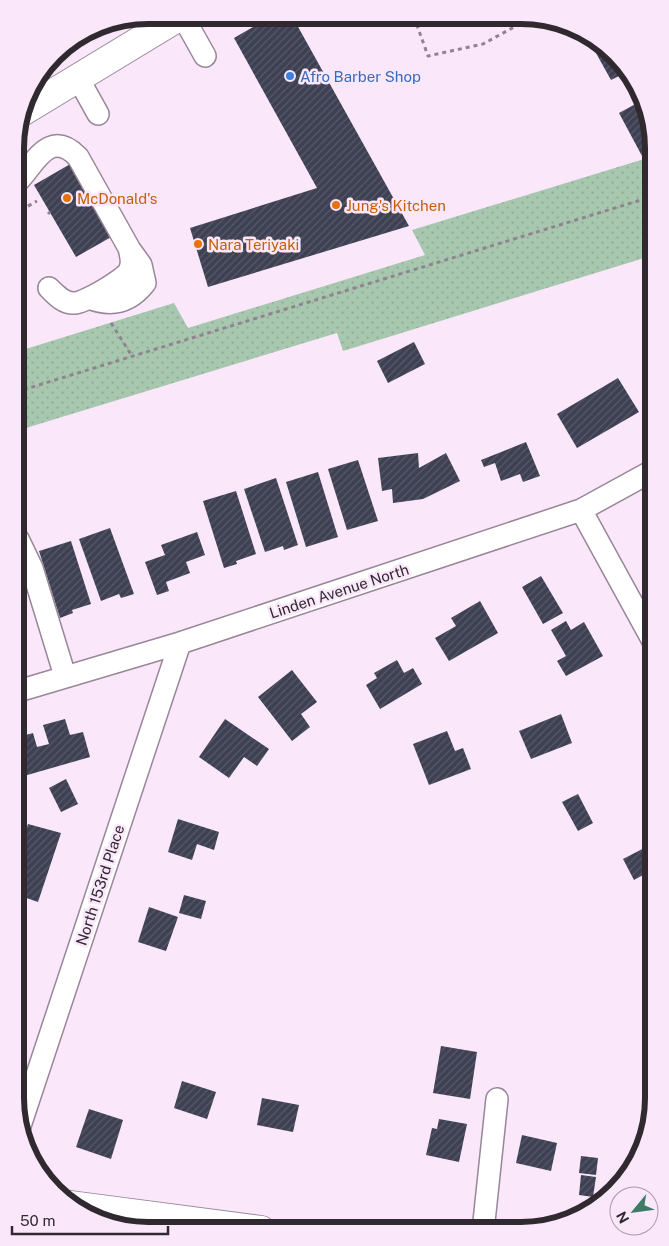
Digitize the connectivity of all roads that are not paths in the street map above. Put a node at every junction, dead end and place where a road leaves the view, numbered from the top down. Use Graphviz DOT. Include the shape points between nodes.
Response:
graph roads {
  1 [pos="167,24"];
  2 [pos="187,24"];
  3 [pos="205,56"];
  4 [pos="78,78"];
  5 [pos="30,107"];
  6 [pos="98,114"];
  7 [pos="24,172"];
  8 [pos="50,288"];
  9 [pos="645,475"];
  10 [pos="581,510"];
  11 [pos="24,551"];
  12 [pos="645,627"];
  13 [pos="180,643"];
  14 [pos="65,676"];
  15 [pos="24,689"];
  16 [pos="496,1099"];
  17 [pos="25,1112"];
  18 [pos="89,1207"];
  19 [pos="200,1222"];
  20 [pos="484,1222"];
  1 -- 4 [label="main road"];
  2 -- 3 [label="street"];
  4 -- 5 [label="main road"];
  4 -- 6 [label="street"];
  7 -- 8 [label="street" via="36,156 46,150 55,147 72,151 129,248 132,259 126,274 75,304 59,298"];
  9 -- 10 [label="street, Linden Avenue North"];
  10 -- 12 [label="street"];
  10 -- 13 [label="street, Linden Avenue North"];
  11 -- 14 [label="street"];
  13 -- 14 [label="street, Linden Avenue North"];
  13 -- 17 [label="street, North 153rd Place"];
  14 -- 15 [label="street, Linden Avenue North"];
  16 -- 20 [label="street"];
  18 -- 19 [label="main road"];
}
